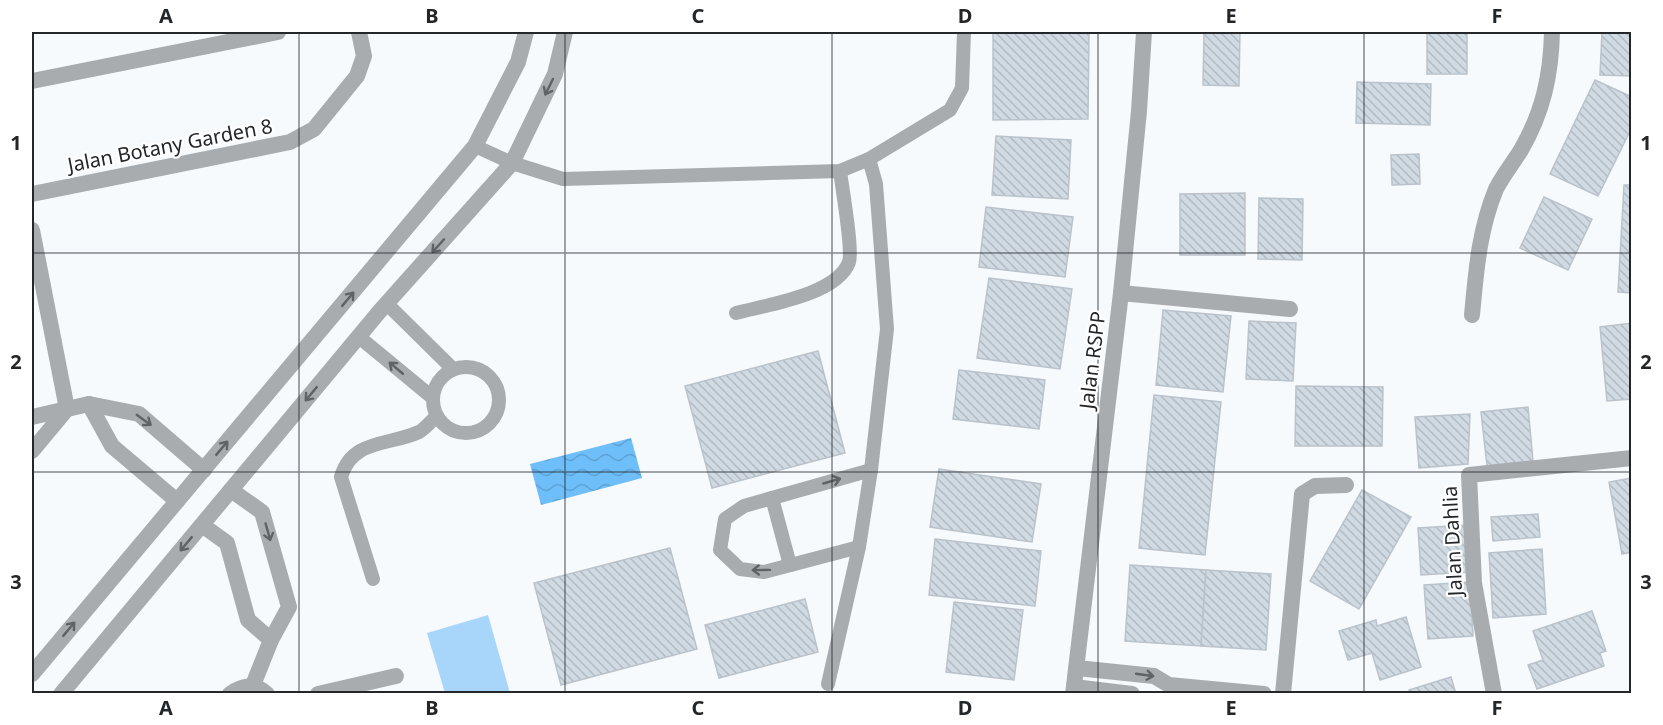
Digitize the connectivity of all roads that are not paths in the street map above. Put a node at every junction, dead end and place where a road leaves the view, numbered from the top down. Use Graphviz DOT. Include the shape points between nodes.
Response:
graph roads {
  1 [pos="278,32"];
  2 [pos="359,32"];
  3 [pos="526,32"];
  4 [pos="565,32"];
  5 [pos="964,32"];
  6 [pos="1144,32"];
  7 [pos="1552,32"];
  8 [pos="32,81"];
  9 [pos="475,146"];
  10 [pos="869,159"];
  11 [pos="512,163"];
  12 [pos="840,171"];
  13 [pos="32,194"];
  14 [pos="32,230"];
  15 [pos="1121,293"];
  16 [pos="39,303"];
  17 [pos="387,304"];
  18 [pos="1290,309"];
  19 [pos="736,313"];
  20 [pos="1472,315"];
  21 [pos="359,337"];
  22 [pos="453,369"];
  23 [pos="433,398"];
  24 [pos="89,404"];
  25 [pos="67,409"];
  26 [pos="437,416"];
  27 [pos="32,417"];
  28 [pos="32,451"];
  29 [pos="1632,458"];
  30 [pos="204,470"];
  31 [pos="871,470"];
  32 [pos="1346,485"];
  33 [pos="231,490"];
  34 [pos="772,498"];
  35 [pos="177,501"];
  36 [pos="202,525"];
  37 [pos="859,546"];
  38 [pos="790,565"];
  39 [pos="373,579"];
  40 [pos="271,640"];
  41 [pos="1077,668"];
  42 [pos="32,674"];
  43 [pos="396,676"];
  44 [pos="828,684"];
  45 [pos="260,689"];
  46 [pos="1162,689"];
  47 [pos="1073,690"];
  48 [pos="61,693"];
  49 [pos="230,693"];
  50 [pos="318,693"];
  51 [pos="1132,693"];
  52 [pos="1264,693"];
  53 [pos="1283,693"];
  54 [pos="1494,693"];
  1 -- 8 [label="street"];
  2 -- 13 [label="street, Jalan Botany Garden 8" via="364,56 357,76 314,129 290,142"];
  3 -- 9 [label="street" via="518,62"];
  4 -- 11 [label="street, one-way" via="555,74"];
  5 -- 10 [label="lane" via="962,88 950,110"];
  6 -- 15 [label="street, Jalan RSPP"];
  7 -- 20 [label="street" via="1545,98 1521,150 1497,188 1481,236"];
  9 -- 11 [label="lane"];
  30 -- 9 [label="street, one-way"];
  10 -- 12 [label="lane"];
  10 -- 31 [label="lane" via="876,184 887,329"];
  11 -- 12 [label="lane" via="563,179"];
  11 -- 17 [label="street, one-way"];
  12 -- 19 [label="lane" via="850,261 841,275 824,289"];
  14 -- 16 [label="street"];
  15 -- 18 [label="street"];
  15 -- 41 [label="street, Jalan RSPP"];
  16 -- 25 [label="street"];
  17 -- 21 [label="street"];
  17 -- 22 [label="lane"];
  23 -- 21 [label="lane, one-way"];
  21 -- 33 [label="street, one-way"];
  22 -- 23 [label="lane" via="439,381"];
  22 -- 26 [label="lane" via="472,368 489,376 499,392 498,411 487,427 469,434 450,430"];
  23 -- 26 [label="lane"];
  24 -- 25 [label="street"];
  24 -- 30 [label="street, one-way" via="139,414"];
  24 -- 35 [label="street" via="112,446"];
  25 -- 27 [label="street"];
  25 -- 28 [label="street"];
  26 -- 39 [label="lane" via="421,431 357,451 345,462 340,477"];
  29 -- 54 [label="street, Jalan Dahlia" via="1469,475 1474,583"];
  30 -- 35 [label="street"];
  34 -- 31 [label="lane, one-way"];
  31 -- 37 [label="lane"];
  32 -- 53 [label="street" via="1315,486 1302,494"];
  33 -- 36 [label="street"];
  33 -- 40 [label="street, one-way" via="262,512 289,607"];
  34 -- 38 [label="lane"];
  38 -- 34 [label="lane, one-way" via="764,572 740,569 720,550 725,519 744,506"];
  42 -- 35 [label="street, one-way"];
  36 -- 40 [label="street" via="227,543 248,620"];
  36 -- 48 [label="street, one-way"];
  37 -- 38 [label="lane"];
  37 -- 44 [label="lane"];
  40 -- 45 [label="street"];
  41 -- 46 [label="street, one-way" via="1154,676"];
  41 -- 47 [label="street, Jalan RSPP"];
  43 -- 50 [label="street"];
  45 -- 49 [label="street" via="240,687"];
  46 -- 52 [label="street"];
  47 -- 51 [label="street"];
}
